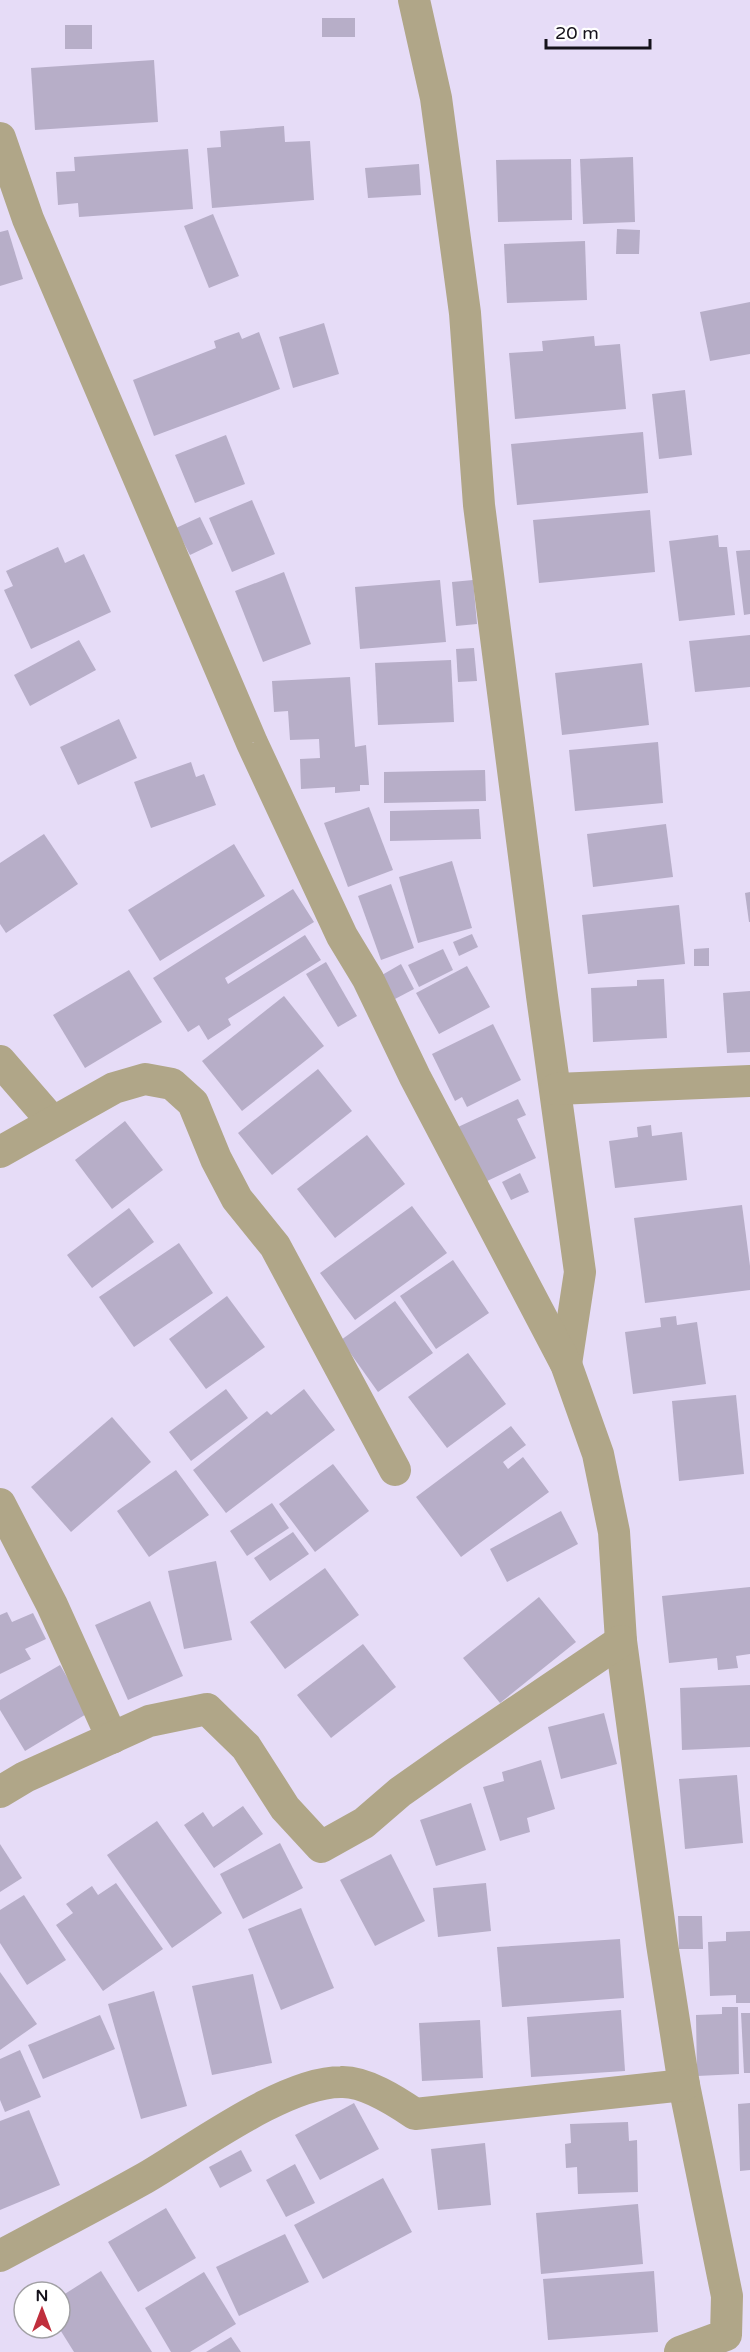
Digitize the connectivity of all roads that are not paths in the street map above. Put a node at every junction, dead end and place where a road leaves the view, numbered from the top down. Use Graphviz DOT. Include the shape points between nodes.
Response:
graph roads {
  1 [pos="414,0"];
  2 [pos="0,138"];
  3 [pos="0,1061"];
  4 [pos="750,1081"];
  5 [pos="556,1089"];
  6 [pos="52,1122"];
  7 [pos="0,1152"];
  8 [pos="566,1364"];
  9 [pos="395,1470"];
  10 [pos="0,1504"];
  11 [pos="621,1641"];
  12 [pos="112,1738"];
  13 [pos="0,1792"];
  14 [pos="684,2085"];
  15 [pos="0,2256"];
  16 [pos="680,2352"];
  1 -- 5 [label="street" via="436,98 465,313 479,505"];
  2 -- 8 [label="street" via="28,219 257,754 342,936 368,979 415,1077"];
  3 -- 6 [label="street"];
  4 -- 5 [label="street"];
  5 -- 8 [label="street" via="580,1272"];
  6 -- 7 [label="street"];
  6 -- 9 [label="street" via="114,1088 145,1079 172,1084 193,1103 237,1199 275,1245"];
  8 -- 11 [label="street" via="598,1454 614,1532"];
  10 -- 12 [label="street" via="52,1605"];
  11 -- 12 [label="street" via="445,1760 364,1823 321,1848 285,1808 246,1747 207,1709 149,1721"];
  11 -- 14 [label="street"];
  12 -- 13 [label="street"];
  14 -- 15 [label="street" via="415,2114 386,2094 342,2081 300,2090"];
  14 -- 16 [label="street" via="727,2296 726,2334"];
}
